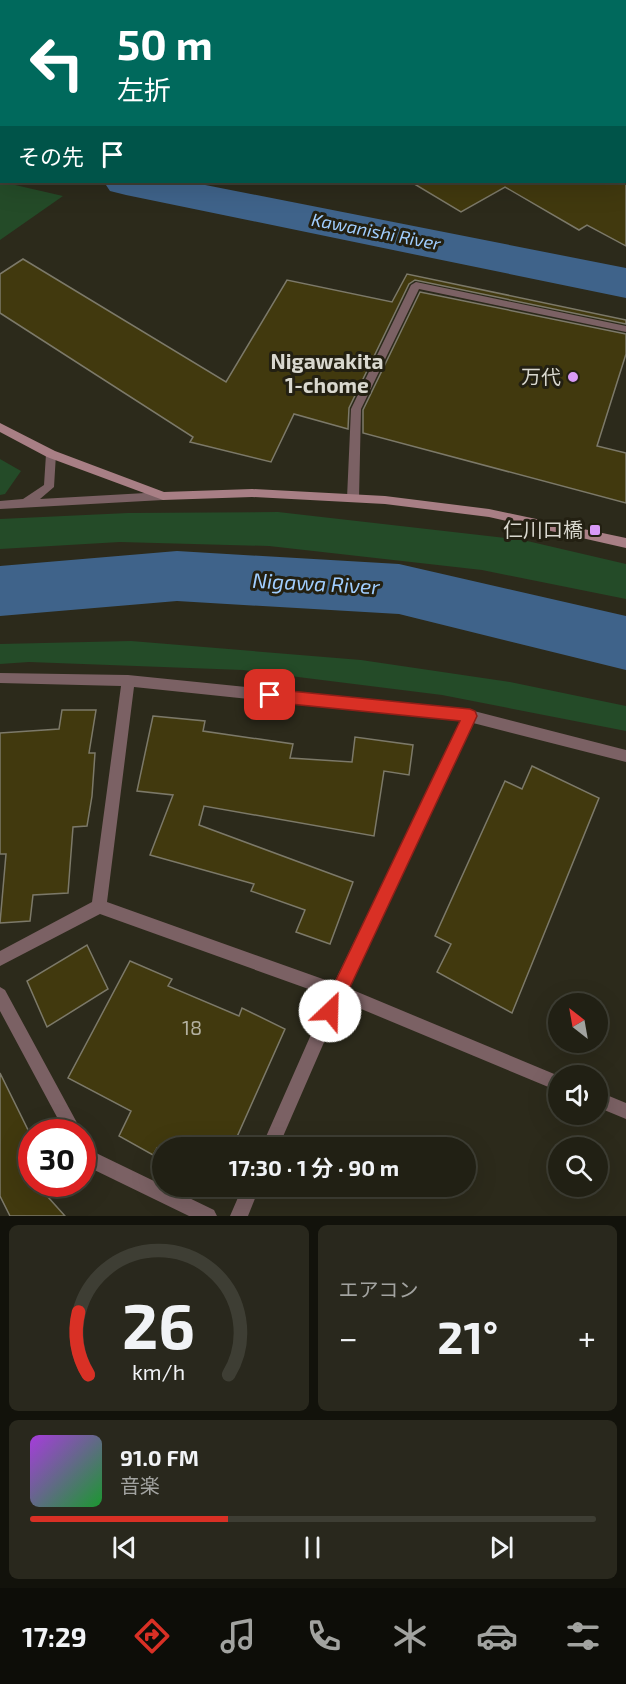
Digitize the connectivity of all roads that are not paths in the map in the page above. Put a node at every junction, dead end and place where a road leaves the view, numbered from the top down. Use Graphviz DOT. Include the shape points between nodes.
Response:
graph roads {
  1 [pos="626,329"];
  2 [pos="0,427"];
  3 [pos="51,454"];
  4 [pos="163,496"];
  5 [pos="353,498"];
  6 [pos="27,503"];
  7 [pos="0,505"];
  8 [pos="626,543"];
  9 [pos="0,678"];
  10 [pos="128,681"];
  11 [pos="470,716"];
  12 [pos="626,756"];
  13 [pos="99,906"];
  14 [pos="0,958"];
  15 [pos="338,992"];
  16 [pos="0,995"];
  17 [pos="548,1079"];
  18 [pos="608,1104"];
  19 [pos="626,1111"];
  20 [pos="67,1119"];
  21 [pos="275,1137"];
  22 [pos="96,1162"];
  23 [pos="247,1197"];
  24 [pos="208,1216"];
  25 [pos="239,1216"];
  1 -- 5 [label="street" via="416,285 356,409"];
  2 -- 3 [label="street"];
  3 -- 4 [label="street"];
  3 -- 6 [label="street" via="49,488"];
  4 -- 5 [label="street" via="252,493"];
  4 -- 6 [label="street"];
  5 -- 8 [label="street" via="489,513"];
  6 -- 7 [label="street"];
  9 -- 10 [label="street"];
  10 -- 11 [label="street"];
  10 -- 13 [label="street"];
  11 -- 12 [label="street"];
  11 -- 15 [label="street"];
  13 -- 14 [label="street"];
  13 -- 15 [label="street"];
  15 -- 17 [label="street"];
  15 -- 21 [label="street"];
  16 -- 20 [label="street"];
  18 -- 19 [label="street"];
  22 -- 24 [label="street"];
  23 -- 25 [label="street"];
}
